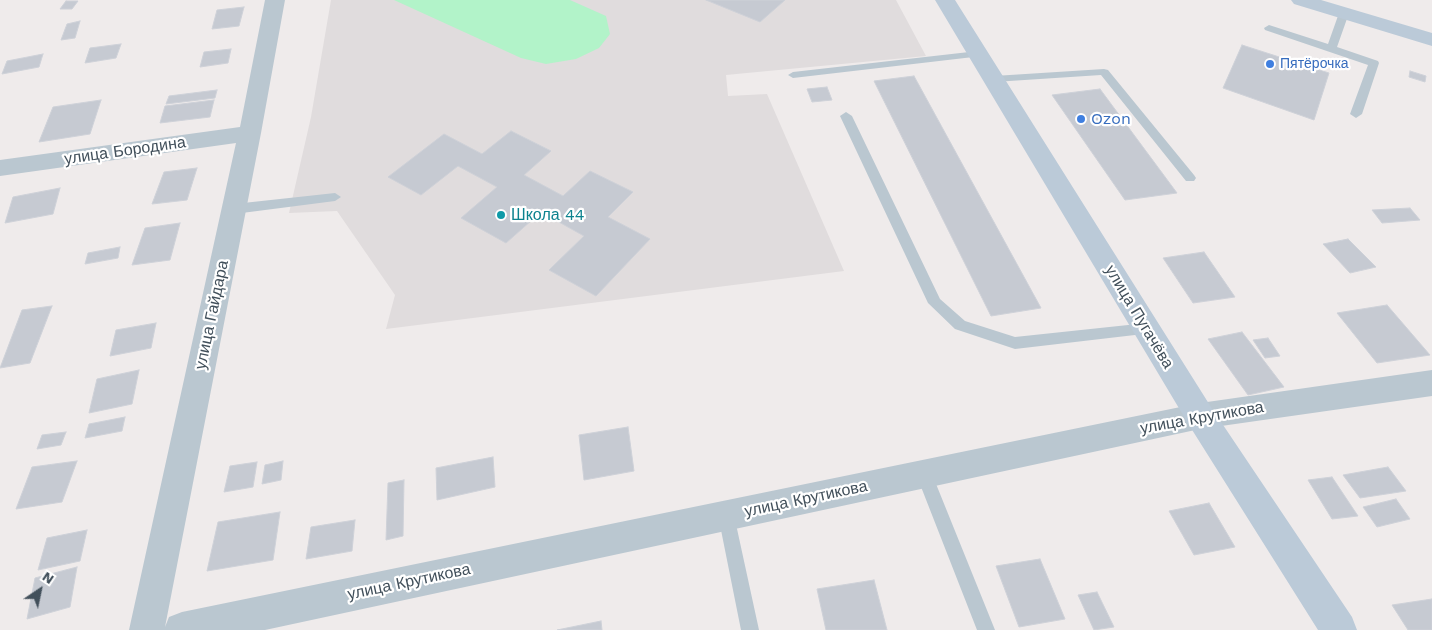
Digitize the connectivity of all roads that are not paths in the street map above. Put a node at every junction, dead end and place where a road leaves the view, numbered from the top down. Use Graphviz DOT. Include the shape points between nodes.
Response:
graph roads {
  1 [pos="275,0"];
  2 [pos="945,0"];
  3 [pos="1300,0"];
  4 [pos="1344,14"];
  5 [pos="1269,28"];
  6 [pos="1432,40"];
  7 [pos="1331,48"];
  8 [pos="978,54"];
  9 [pos="793,75"];
  10 [pos="994,79"];
  11 [pos="1356,114"];
  12 [pos="846,116"];
  13 [pos="250,133"];
  14 [pos="0,168"];
  15 [pos="1190,178"];
  16 [pos="335,197"];
  17 [pos="234,208"];
  18 [pos="1146,329"];
  19 [pos="1432,383"];
  20 [pos="1200,416"];
  21 [pos="924,474"];
  22 [pos="726,515"];
  23 [pos="147,630"];
  24 [pos="182,630"];
  25 [pos="750,630"];
  26 [pos="986,630"];
  27 [pos="1339,630"];
  1 -- 13 [label="street, улица Гайдара"];
  2 -- 8 [label="street, улица Пугачёва"];
  3 -- 4 [label="street"];
  4 -- 6 [label="street"];
  4 -- 7 [label="lane"];
  5 -- 7 [label="lane"];
  7 -- 11 [label="lane" via="1374,63"];
  8 -- 9 [label="lane"];
  8 -- 10 [label="street, улица Пугачёва"];
  10 -- 15 [label="lane" via="1104,72"];
  10 -- 18 [label="street, улица Пугачёва"];
  12 -- 18 [label="lane" via="934,303 960,325 1015,343"];
  13 -- 14 [label="street, улица Бородина"];
  13 -- 17 [label="street, улица Гайдара"];
  16 -- 17 [label="lane"];
  17 -- 23 [label="street, улица Гайдара"];
  18 -- 20 [label="street, улица Пугачёва"];
  19 -- 20 [label="street, улица Крутикова"];
  20 -- 21 [label="street, улица Крутикова"];
  20 -- 27 [label="street, улица Пугачёва"];
  21 -- 22 [label="street, улица Крутикова"];
  21 -- 26 [label="lane"];
  22 -- 24 [label="street, улица Крутикова"];
  22 -- 25 [label="lane"];
}
